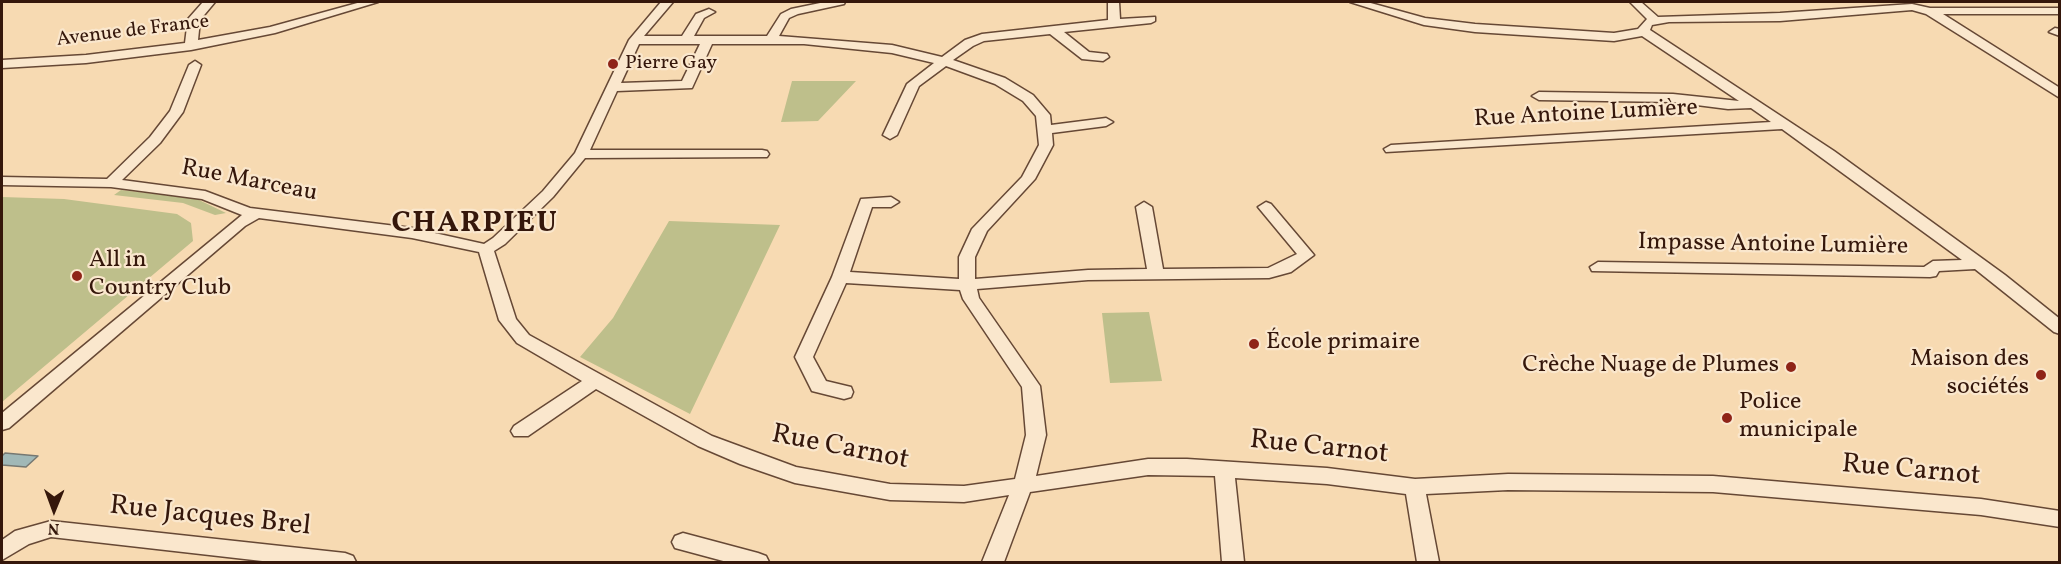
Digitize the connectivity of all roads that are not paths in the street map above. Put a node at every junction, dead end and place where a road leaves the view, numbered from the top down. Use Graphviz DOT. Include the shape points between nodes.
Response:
graph roads {
  1 [pos="209,2"];
  2 [pos="372,2"];
  3 [pos="668,2"];
  4 [pos="840,2"];
  5 [pos="1113,2"];
  6 [pos="1356,2"];
  7 [pos="1635,2"];
  8 [pos="1908,4"];
  9 [pos="1929,11"];
  10 [pos="2060,11"];
  11 [pos="709,12"];
  12 [pos="1150,19"];
  13 [pos="1654,19"];
  14 [pos="1114,23"];
  15 [pos="1053,30"];
  16 [pos="1643,31"];
  17 [pos="687,39"];
  18 [pos="708,39"];
  19 [pos="771,39"];
  20 [pos="635,40"];
  21 [pos="191,46"];
  22 [pos="1103,57"];
  23 [pos="943,61"];
  24 [pos="2,64"];
  25 [pos="195,65"];
  26 [pos="2037,79"];
  27 [pos="2060,81"];
  28 [pos="612,87"];
  29 [pos="2060,94"];
  30 [pos="1539,96"];
  31 [pos="1753,104"];
  32 [pos="1106,122"];
  33 [pos="1785,125"];
  34 [pos="1044,130"];
  35 [pos="890,135"];
  36 [pos="1391,149"];
  37 [pos="580,154"];
  38 [pos="762,154"];
  39 [pos="2,181"];
  40 [pos="111,183"];
  41 [pos="891,202"];
  42 [pos="1144,207"];
  43 [pos="1266,207"];
  44 [pos="256,213"];
  45 [pos="486,249"];
  46 [pos="1979,264"];
  47 [pos="1598,267"];
  48 [pos="1156,274"];
  49 [pos="840,277"];
  50 [pos="967,285"];
  51 [pos="2060,328"];
  52 [pos="595,381"];
  53 [pos="844,392"];
  54 [pos="2,423"];
  55 [pos="521,431"];
  56 [pos="1224,469"];
  57 [pos="1024,487"];
  58 [pos="1415,487"];
  59 [pos="2060,519"];
  60 [pos="683,542"];
  61 [pos="2,551"];
  62 [pos="345,562"];
  63 [pos="758,562"];
  64 [pos="993,562"];
  65 [pos="1233,562"];
  66 [pos="1428,562"];
  1 -- 21 [label="street" via="194,19"];
  2 -- 21 [label="street, Avenue de France" via="291,25"];
  3 -- 20 [label="street"];
  4 -- 19 [label="street" via="785,16"];
  5 -- 14 [label="street"];
  6 -- 16 [label="street" via="1424,21 1475,28 1614,37"];
  7 -- 13 [label="street"];
  8 -- 9 [label="street"];
  8 -- 13 [label="street" via="1780,17"];
  9 -- 10 [label="street"];
  9 -- 26 [label="street"];
  11 -- 17 [label="street" via="700,16"];
  12 -- 14 [label="street"];
  13 -- 16 [label="street"];
  14 -- 15 [label="street"];
  15 -- 22 [label="street" via="1086,56"];
  15 -- 23 [label="street" via="982,38"];
  16 -- 31 [label="street, Rue Antoine Lumière"];
  17 -- 18 [label="street"];
  17 -- 20 [label="street"];
  18 -- 19 [label="street"];
  18 -- 28 [label="street" via="687,84"];
  19 -- 23 [label="street" via="858,44"];
  20 -- 28 [label="street"];
  21 -- 24 [label="street, Avenue de France" via="98,58"];
  23 -- 34 [label="street" via="1000,81 1028,98 1043,115"];
  23 -- 35 [label="street" via="913,84"];
  25 -- 40 [label="street" via="176,112 155,140"];
  26 -- 27 [label="street"];
  26 -- 29 [label="street"];
  28 -- 37 [label="street"];
  30 -- 31 [label="street" via="1673,98"];
  31 -- 33 [label="street, Rue Antoine Lumière"];
  32 -- 34 [label="street"];
  33 -- 36 [label="street, Rue Antoine Lumière"];
  33 -- 46 [label="street, Rue Antoine Lumière"];
  34 -- 50 [label="street" via="1046,145 1028,178 981,229 967,257"];
  37 -- 38 [label="street"];
  37 -- 45 [label="street" via="548,194"];
  39 -- 40 [label="street, Rue Marceau"];
  40 -- 44 [label="street, Rue Marceau" via="205,195"];
  41 -- 49 [label="street" via="866,202"];
  42 -- 48 [label="street"];
  43 -- 48 [label="street" via="1306,255 1269,273"];
  44 -- 45 [label="street, Rue Marceau" via="412,233"];
  44 -- 54 [label="street"];
  45 -- 52 [label="street, Rue Carnot" via="508,320 518,333"];
  46 -- 47 [label="street, Impasse Antoine Lumière" via="1933,266 1930,272"];
  46 -- 51 [label="street, Rue Antoine Lumière"];
  48 -- 50 [label="street"];
  49 -- 50 [label="street"];
  49 -- 53 [label="street" via="804,357 819,386"];
  50 -- 57 [label="street" via="971,299 1031,386 1036,435"];
  52 -- 55 [label="street"];
  52 -- 57 [label="street, Rue Carnot" via="705,441 795,475 890,492 964,494"];
  56 -- 57 [label="street, Rue Carnot" via="1148,467"];
  56 -- 58 [label="street, Rue Carnot"];
  56 -- 65 [label="street"];
  57 -- 64 [label="street"];
  58 -- 59 [label="street, Rue Carnot" via="1508,482 1670,482 1981,507"];
  58 -- 66 [label="street"];
  60 -- 63 [label="street"];
  61 -- 62 [label="street, Rue Jacques Brel" via="22,537 51,529"];
}
